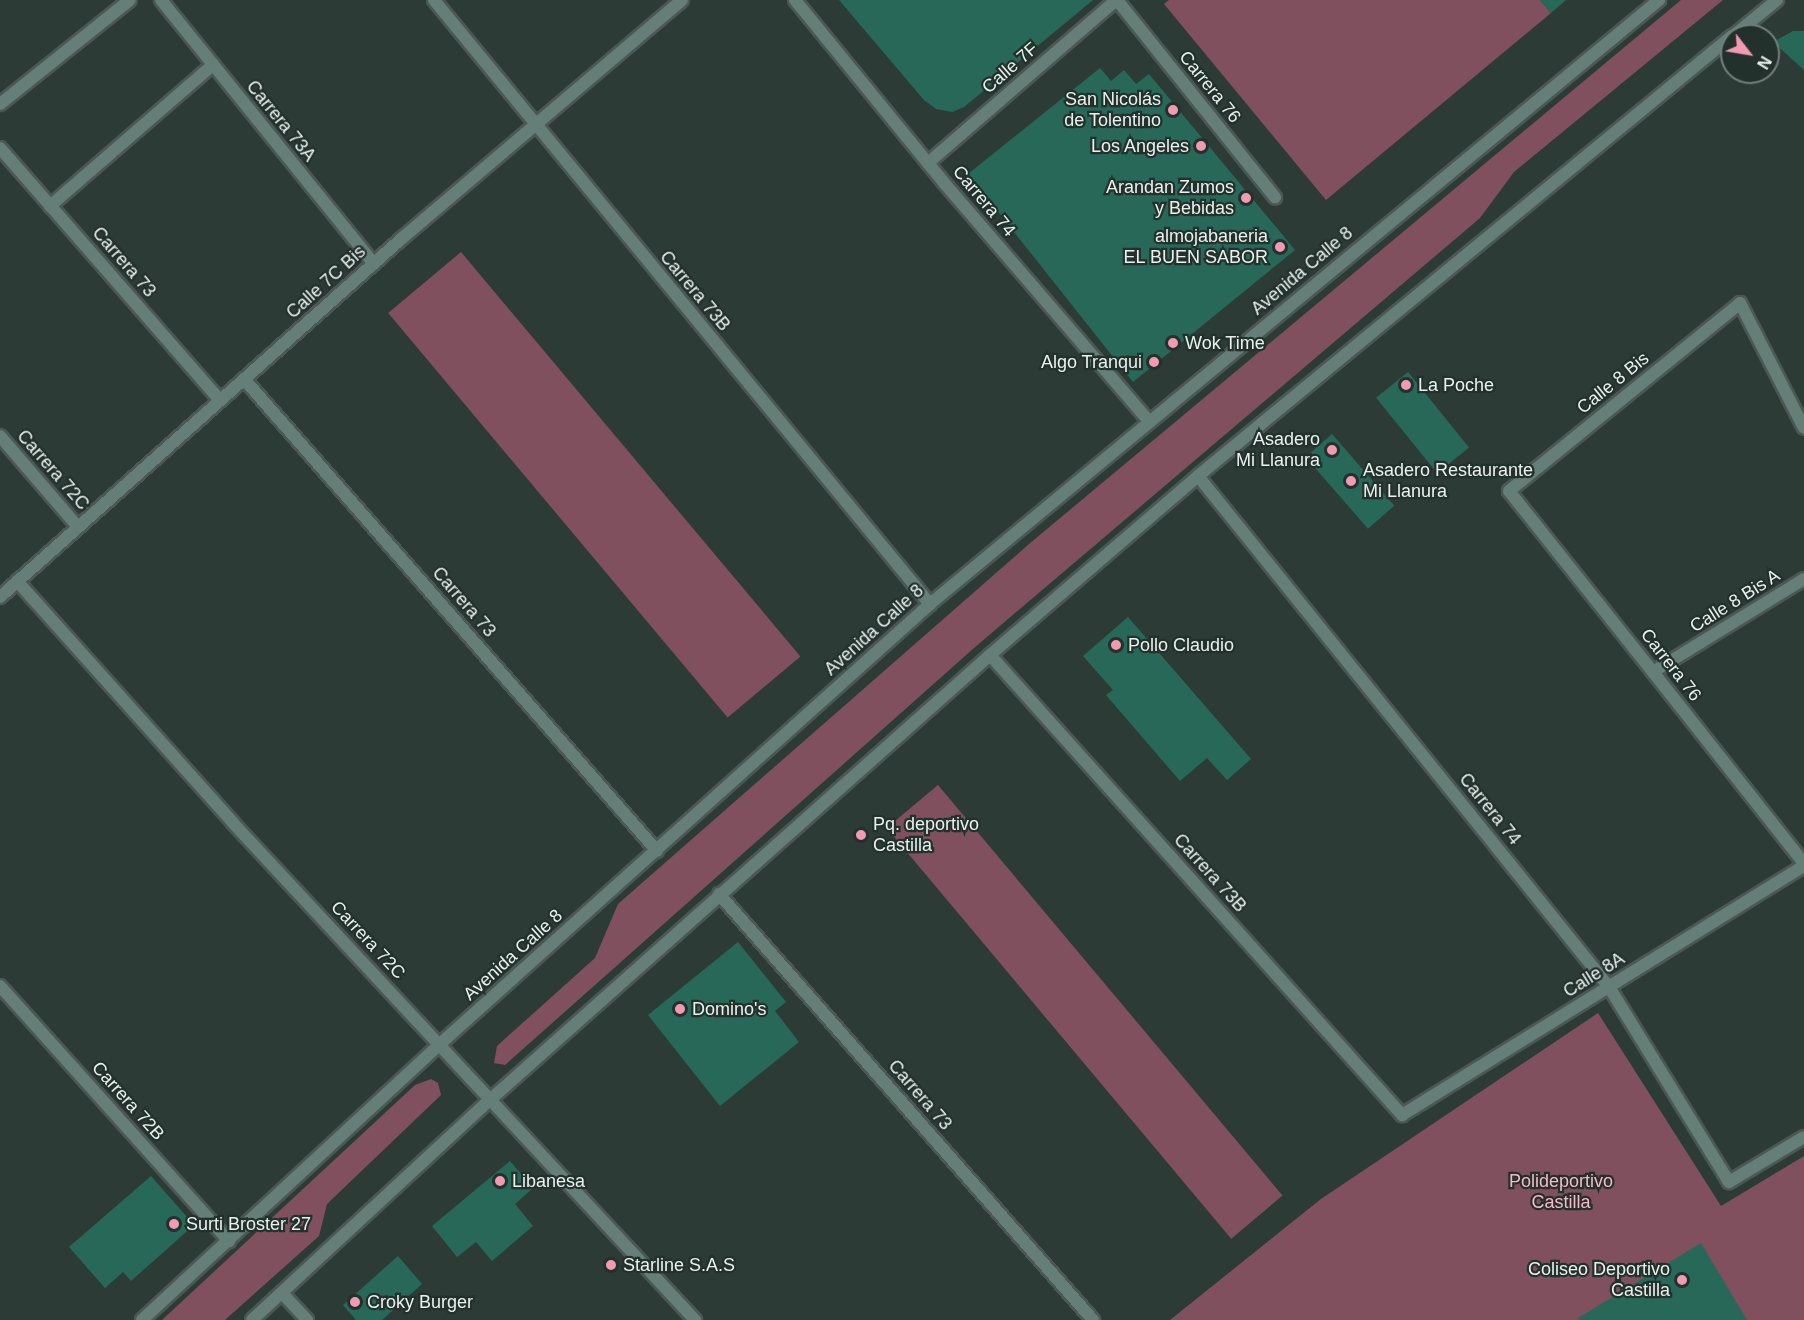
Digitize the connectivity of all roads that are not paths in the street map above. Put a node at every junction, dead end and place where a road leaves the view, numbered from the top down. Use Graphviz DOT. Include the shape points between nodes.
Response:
graph roads {
  1 [pos="130,0"];
  2 [pos="161,0"];
  3 [pos="434,0"];
  4 [pos="682,0"];
  5 [pos="795,0"];
  6 [pos="1117,0"];
  7 [pos="1659,0"];
  8 [pos="1777,0"];
  9 [pos="1747,24"];
  10 [pos="1720,46"];
  11 [pos="213,65"];
  12 [pos="0,104"];
  13 [pos="533,124"];
  14 [pos="0,148"];
  15 [pos="928,163"];
  16 [pos="1275,197"];
  17 [pos="50,206"];
  18 [pos="374,264"];
  19 [pos="244,379"];
  20 [pos="220,400"];
  21 [pos="1149,422"];
  22 [pos="1804,428"];
  23 [pos="0,436"];
  24 [pos="1198,476"];
  25 [pos="1509,491"];
  26 [pos="78,527"];
  27 [pos="1804,579"];
  28 [pos="17,581"];
  29 [pos="0,597"];
  30 [pos="930,604"];
  31 [pos="990,655"];
  32 [pos="1653,672"];
  33 [pos="657,851"];
  34 [pos="1804,864"];
  35 [pos="719,894"];
  36 [pos="0,986"];
  37 [pos="1609,987"];
  38 [pos="440,1044"];
  39 [pos="490,1099"];
  40 [pos="1402,1115"];
  41 [pos="1804,1137"];
  42 [pos="229,1241"];
  43 [pos="282,1293"];
  44 [pos="142,1320"];
  45 [pos="252,1320"];
  46 [pos="307,1320"];
  47 [pos="695,1320"];
  48 [pos="1093,1320"];
  1 -- 12 [label="street"];
  2 -- 11 [label="street, Carrera 73A"];
  3 -- 13 [label="street, Carrera 73B"];
  4 -- 13 [label="street, Calle 7C Bis"];
  5 -- 15 [label="street, Carrera 74"];
  6 -- 15 [label="street, Calle 7F"];
  6 -- 16 [label="street, Carrera 76"];
  7 -- 21 [label="street, Avenida Calle 8"];
  8 -- 9 [label="street"];
  10 -- 24 [label="street"];
  11 -- 17 [label="street"];
  11 -- 18 [label="street, Carrera 73A"];
  13 -- 18 [label="street, Calle 7C Bis"];
  13 -- 30 [label="street, Carrera 73B"];
  14 -- 17 [label="street, Carrera 73"];
  15 -- 21 [label="street, Carrera 74"];
  17 -- 20 [label="street, Carrera 73"];
  18 -- 19 [label="street, Calle 7C Bis"];
  19 -- 20 [label="street, Calle 7C Bis"];
  19 -- 33 [label="street, Carrera 73"];
  20 -- 26 [label="street, Calle 7C Bis"];
  21 -- 30 [label="street, Avenida Calle 8"];
  22 -- 25 [label="street, Calle 8 Bis" via="1740,303"];
  23 -- 26 [label="street, Carrera 72C"];
  24 -- 31 [label="street"];
  24 -- 37 [label="street, Carrera 74"];
  25 -- 32 [label="street, Carrera 76"];
  26 -- 28 [label="street, Calle 7C Bis"];
  27 -- 32 [label="street, Calle 8 Bis A"];
  28 -- 29 [label="street, Calle 7C Bis"];
  28 -- 38 [label="street, Carrera 72C" via="233,823"];
  30 -- 33 [label="street, Avenida Calle 8"];
  31 -- 35 [label="street"];
  31 -- 40 [label="street, Carrera 73B"];
  32 -- 34 [label="street, Carrera 76"];
  33 -- 38 [label="street, Avenida Calle 8"];
  34 -- 37 [label="street, Calle 8A"];
  35 -- 39 [label="street"];
  35 -- 48 [label="street, Carrera 73"];
  36 -- 42 [label="street, Carrera 72B"];
  37 -- 40 [label="street, Calle 8A"];
  37 -- 41 [label="street, Carrera 74" via="1729,1182"];
  38 -- 39 [label="street, Carrera 72C"];
  38 -- 42 [label="street, Avenida Calle 8"];
  39 -- 43 [label="street"];
  39 -- 47 [label="street, Carrera 72C"];
  42 -- 44 [label="street, Avenida Calle 8"];
  43 -- 45 [label="street"];
  43 -- 46 [label="street"];
}
